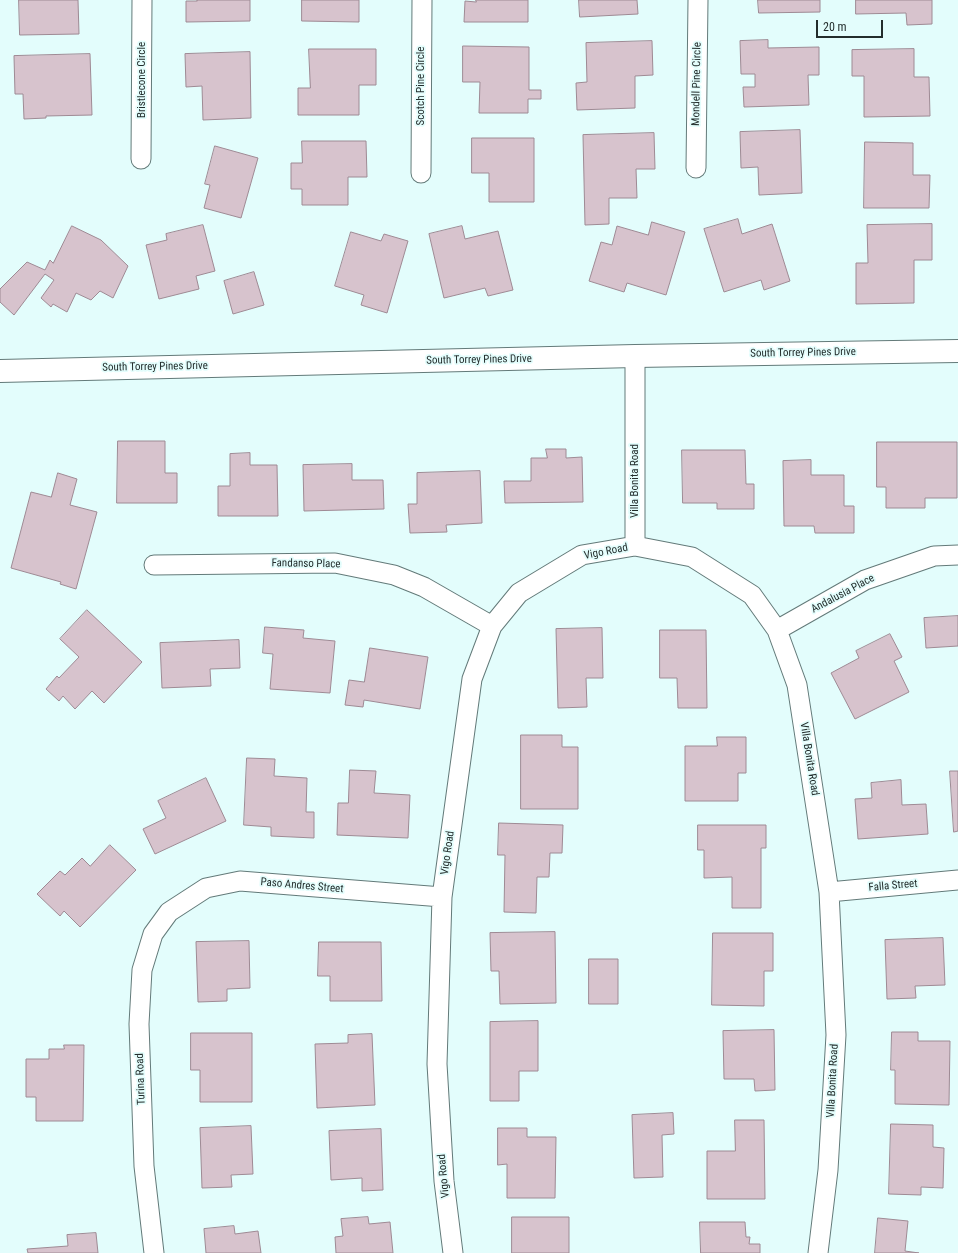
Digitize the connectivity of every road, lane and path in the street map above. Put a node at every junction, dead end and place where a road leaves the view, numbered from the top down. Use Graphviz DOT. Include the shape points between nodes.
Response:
graph roads {
  1 [pos="142,0"];
  2 [pos="422,0"];
  3 [pos="698,0"];
  4 [pos="141,159"];
  5 [pos="696,168"];
  6 [pos="421,173"];
  7 [pos="958,350"];
  8 [pos="635,356"];
  9 [pos="0,371"];
  10 [pos="634,546"];
  11 [pos="958,555"];
  12 [pos="154,564"];
  13 [pos="492,626"];
  14 [pos="777,630"];
  15 [pos="958,880"];
  16 [pos="829,892"];
  17 [pos="442,897"];
  18 [pos="169,912"];
  19 [pos="154,1253"];
  20 [pos="453,1253"];
  21 [pos="818,1253"];
  1 -- 4 [label="street, Bristlecone Circle"];
  2 -- 6 [label="street, Scotch Pine Circle"];
  3 -- 5 [label="street, Mondell Pine Circle"];
  7 -- 8 [label="main road, South Torrey Pines Drive"];
  8 -- 9 [label="main road, South Torrey Pines Drive"];
  8 -- 10 [label="street, Villa Bonita Road"];
  10 -- 13 [label="street, Vigo Road" via="582,555 519,593"];
  10 -- 14 [label="street, Villa Bonita Road" via="692,557 752,596"];
  11 -- 14 [label="street, Andalusia Place" via="934,556 865,580"];
  12 -- 13 [label="street, Fandanso Place" via="335,563 394,575 424,587"];
  13 -- 17 [label="street, Vigo Road" via="472,679"];
  14 -- 16 [label="street, Villa Bonita Road" via="797,685"];
  15 -- 16 [label="street, Falla Street"];
  16 -- 21 [label="street, Villa Bonita Road" via="836,1034 828,1170"];
  17 -- 18 [label="street, Paso Andres Street" via="240,881 206,888"];
  17 -- 20 [label="street, Vigo Road" via="437,1064 444,1181"];
  18 -- 19 [label="street, Turina Road" via="153,934 142,970 139,1024 144,1166"];
}
